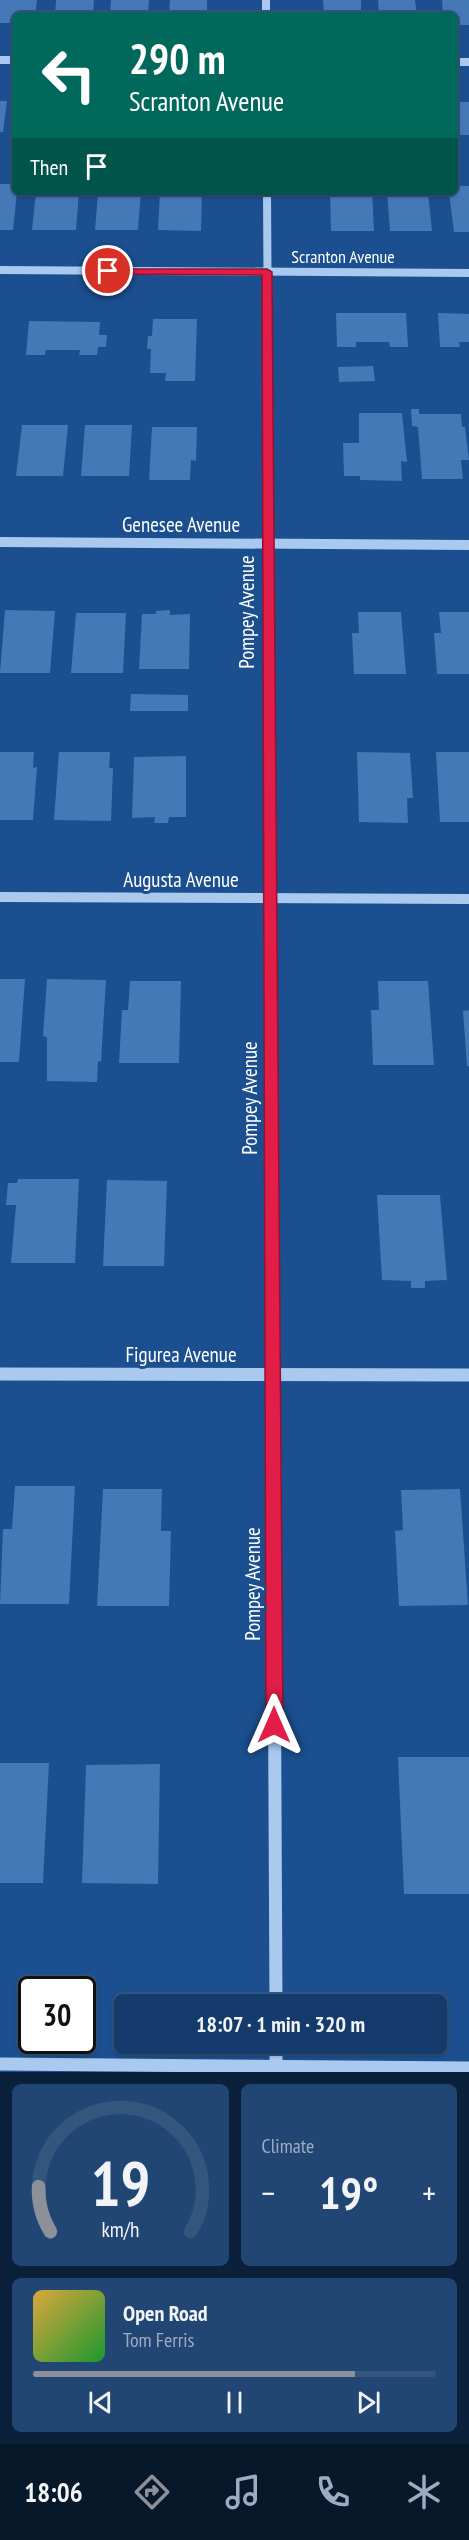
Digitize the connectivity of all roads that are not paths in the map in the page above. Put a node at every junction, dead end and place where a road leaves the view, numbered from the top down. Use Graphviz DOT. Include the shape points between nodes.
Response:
graph roads {
  1 [pos="267,195"];
  2 [pos="0,270"];
  3 [pos="267,272"];
  4 [pos="469,273"];
  5 [pos="0,542"];
  6 [pos="268,544"];
  7 [pos="469,545"];
  8 [pos="0,897"];
  9 [pos="270,898"];
  10 [pos="469,899"];
  11 [pos="0,1374"];
  12 [pos="273,1374"];
  13 [pos="469,1375"];
  14 [pos="276,1994"];
  15 [pos="276,2054"];
  16 [pos="0,2064"];
  17 [pos="469,2068"];
  18 [pos="276,2070"];
  1 -- 3 [label="street, Pompey Avenue"];
  2 -- 3 [label="street, Scranton Avenue"];
  3 -- 4 [label="street, Scranton Avenue"];
  3 -- 6 [label="street, Pompey Avenue"];
  5 -- 6 [label="street, Genesee Avenue"];
  6 -- 7 [label="street, Genesee Avenue"];
  6 -- 9 [label="street, Pompey Avenue"];
  8 -- 9 [label="street, Augusta Avenue"];
  9 -- 10 [label="street, Augusta Avenue"];
  9 -- 12 [label="street, Pompey Avenue"];
  11 -- 12 [label="street, Figurea Avenue"];
  12 -- 13 [label="street, Figurea Avenue"];
  12 -- 14 [label="street, Pompey Avenue"];
  15 -- 18 [label="street"];
  16 -- 18 [label="street"];
  17 -- 18 [label="street"];
}
